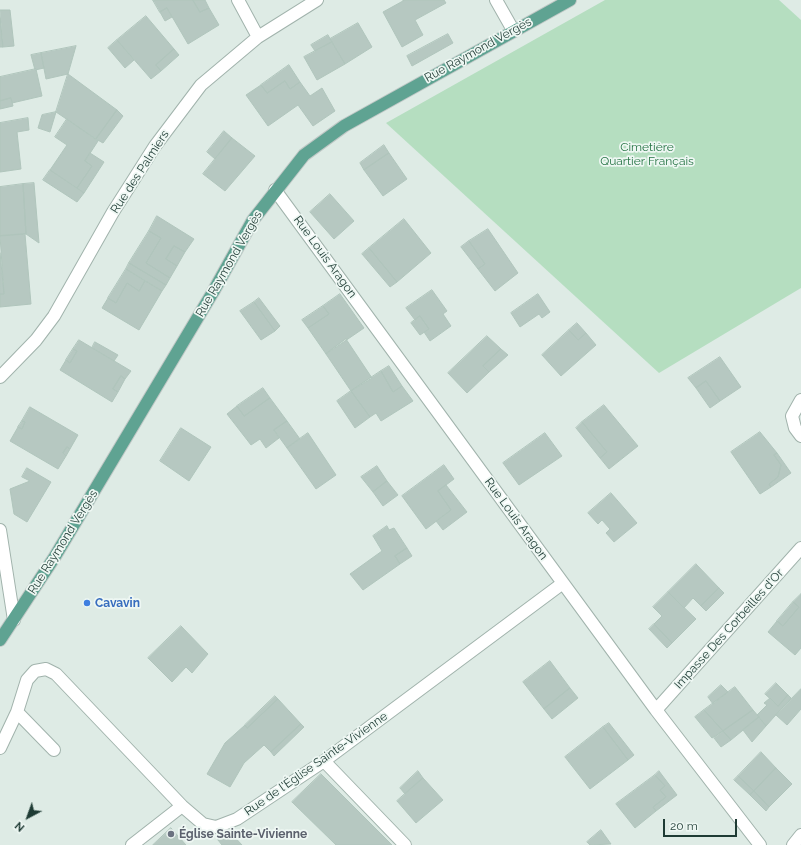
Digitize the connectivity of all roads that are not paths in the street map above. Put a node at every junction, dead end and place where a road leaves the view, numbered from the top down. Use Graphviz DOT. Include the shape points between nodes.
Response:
graph roads {
  1 [pos="238,0"];
  2 [pos="317,0"];
  3 [pos="496,0"];
  4 [pos="570,0"];
  5 [pos="513,30"];
  6 [pos="258,37"];
  7 [pos="275,190"];
  8 [pos="0,377"];
  9 [pos="801,400"];
  10 [pos="801,436"];
  11 [pos="0,530"];
  12 [pos="801,548"];
  13 [pos="563,583"];
  14 [pos="14,620"];
  15 [pos="0,640"];
  16 [pos="656,710"];
  17 [pos="17,712"];
  18 [pos="0,748"];
  19 [pos="54,750"];
  20 [pos="324,762"];
  21 [pos="182,806"];
  22 [pos="801,835"];
  23 [pos="132,845"];
  24 [pos="405,845"];
  25 [pos="760,845"];
  26 [pos="793,845"];
  1 -- 6 [label="street"];
  2 -- 6 [label="street, Rue des Palmiers"];
  3 -- 5 [label="street"];
  4 -- 5 [label="main road, Rue Raymond Vergès"];
  5 -- 7 [label="main road, Rue Raymond Vergès" via="344,126 304,155"];
  6 -- 8 [label="street, Rue des Palmiers" via="196,91 155,146 54,316 36,340"];
  7 -- 13 [label="street, Rue Louis Aragon"];
  7 -- 14 [label="main road, Rue Raymond Vergès" via="253,220 213,292 54,558"];
  9 -- 10 [label="street" via="792,416 795,428"];
  11 -- 14 [label="street"];
  12 -- 16 [label="street, Impasse Des Corbeilles d'Or"];
  13 -- 16 [label="street, Rue Louis Aragon"];
  13 -- 20 [label="street, Rue de l'Église Sainte-Vivienne"];
  14 -- 15 [label="main road, Rue Raymond Vergès"];
  16 -- 25 [label="street, Rue Louis Aragon"];
  17 -- 18 [label="street, Rue de l'Église Sainte-Vivienne"];
  17 -- 19 [label="street"];
  17 -- 21 [label="street, Rue de l'Église Sainte-Vivienne" via="27,680 35,671 46,669 56,674"];
  20 -- 21 [label="street, Rue de l'Église Sainte-Vivienne" via="237,819 216,827 203,824"];
  20 -- 24 [label="street"];
  21 -- 23 [label="street"];
  22 -- 26 [label="street"];
}
